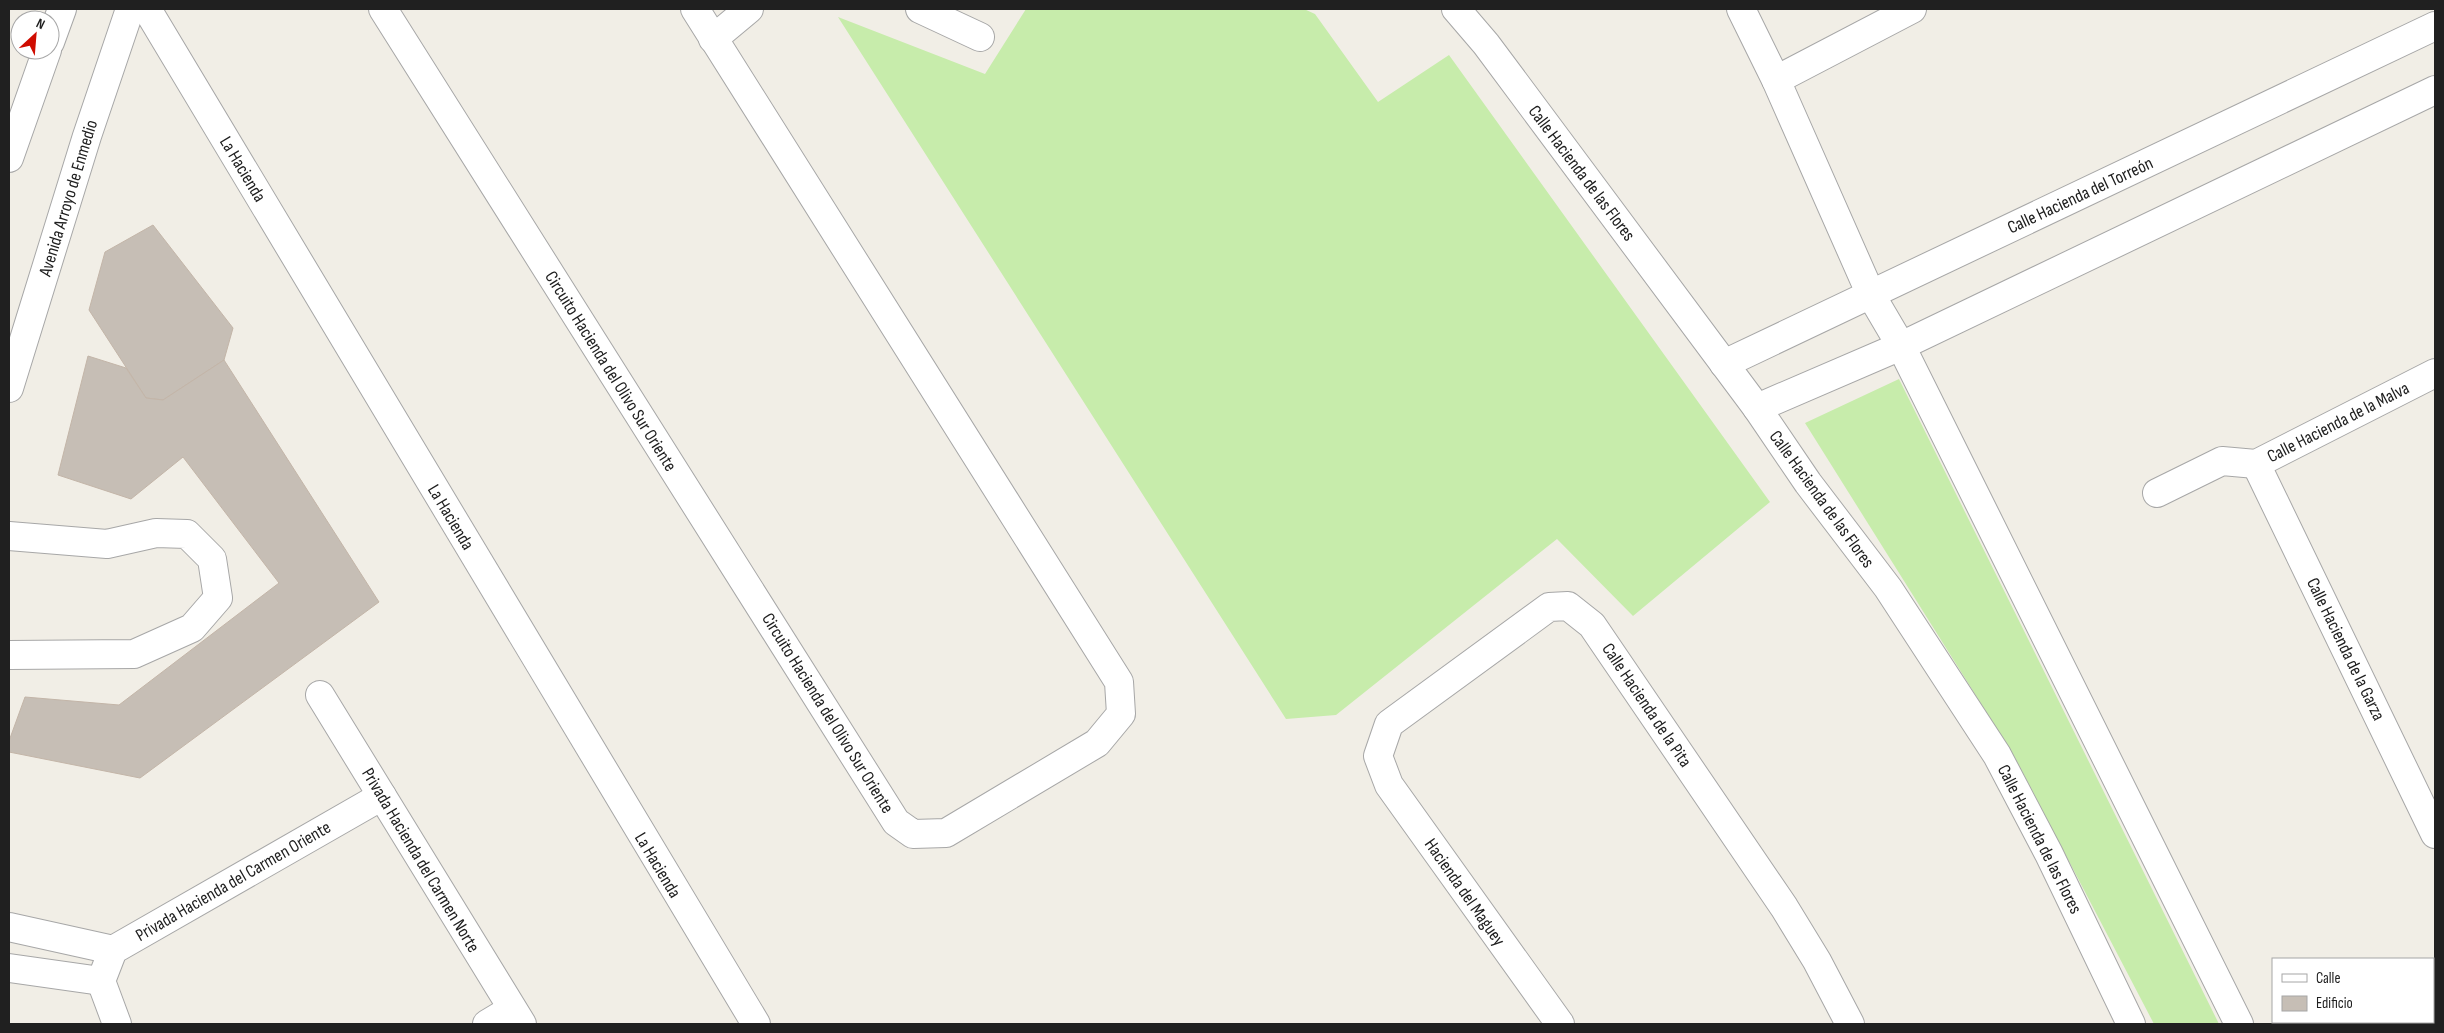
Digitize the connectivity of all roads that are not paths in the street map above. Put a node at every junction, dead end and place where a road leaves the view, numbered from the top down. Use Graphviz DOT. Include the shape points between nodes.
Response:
graph roads {
  1 [pos="130,9"];
  2 [pos="147,9"];
  3 [pos="383,9"];
  4 [pos="695,9"];
  5 [pos="749,9"];
  6 [pos="920,9"];
  7 [pos="1456,9"];
  8 [pos="1741,9"];
  9 [pos="1912,9"];
  10 [pos="2435,26"];
  11 [pos="980,38"];
  12 [pos="713,39"];
  13 [pos="43,60"];
  14 [pos="1776,80"];
  15 [pos="2435,90"];
  16 [pos="9,158"];
  17 [pos="1871,295"];
  18 [pos="1901,346"];
  19 [pos="1724,364"];
  20 [pos="2435,373"];
  21 [pos="9,388"];
  22 [pos="1757,408"];
  23 [pos="2256,464"];
  24 [pos="2157,493"];
  25 [pos="9,536"];
  26 [pos="9,655"];
  27 [pos="320,695"];
  28 [pos="1378,756"];
  29 [pos="382,796"];
  30 [pos="2435,834"];
  31 [pos="9,928"];
  32 [pos="113,950"];
  33 [pos="9,968"];
  34 [pos="101,981"];
  35 [pos="517,1016"];
  36 [pos="117,1024"];
  37 [pos="486,1024"];
  38 [pos="756,1024"];
  39 [pos="1560,1024"];
  40 [pos="1850,1024"];
  41 [pos="2131,1024"];
  42 [pos="2239,1024"];
  1 -- 21 [label="street, Avenida Arroyo de Enmedio"];
  2 -- 38 [label="street, La Hacienda"];
  3 -- 12 [label="street, Circuito Hacienda del Olivo Sur Oriente" via="896,822 913,834 946,833 1097,742 1121,714 1119,682"];
  4 -- 12 [label="street, Circuito Hacienda del Olivo Sur Oriente"];
  5 -- 12 [label="street"];
  6 -- 11 [label="street"];
  7 -- 19 [label="street, Calle Hacienda de las Flores" via="1486,44"];
  8 -- 14 [label="street"];
  9 -- 14 [label="street"];
  10 -- 17 [label="street, Calle Hacienda del Torreón"];
  13 -- 16 [label="street"];
  14 -- 17 [label="street"];
  15 -- 18 [label="street"];
  17 -- 18 [label="street"];
  17 -- 19 [label="street, Calle Hacienda del Torreón"];
  18 -- 22 [label="street"];
  18 -- 42 [label="street"];
  19 -- 22 [label="street, Calle Hacienda de las Flores"];
  20 -- 23 [label="street, Calle Hacienda de la Malva"];
  22 -- 41 [label="street, Calle Hacienda de las Flores" via="1808,483 1888,588 1997,754"];
  23 -- 24 [label="street, Calle Hacienda de la Malva" via="2222,461"];
  23 -- 30 [label="street, Calle Hacienda de la Garza"];
  25 -- 26 [label="street" via="108,544 156,533 187,534 212,559 218,598 192,628 134,654"];
  27 -- 29 [label="street, Privada Hacienda del Carmen Norte"];
  28 -- 39 [label="street, Hacienda del Maguey" via="1389,785"];
  28 -- 40 [label="street, Calle Hacienda de la Pita" via="1389,724 1550,607 1568,606 1592,624 1784,907 1822,969"];
  29 -- 32 [label="street, Privada Hacienda del Carmen Oriente"];
  29 -- 35 [label="street, Privada Hacienda del Carmen Norte"];
  31 -- 32 [label="street"];
  32 -- 34 [label="street"];
  33 -- 34 [label="street"];
  34 -- 36 [label="street"];
  35 -- 37 [label="street"];
}
